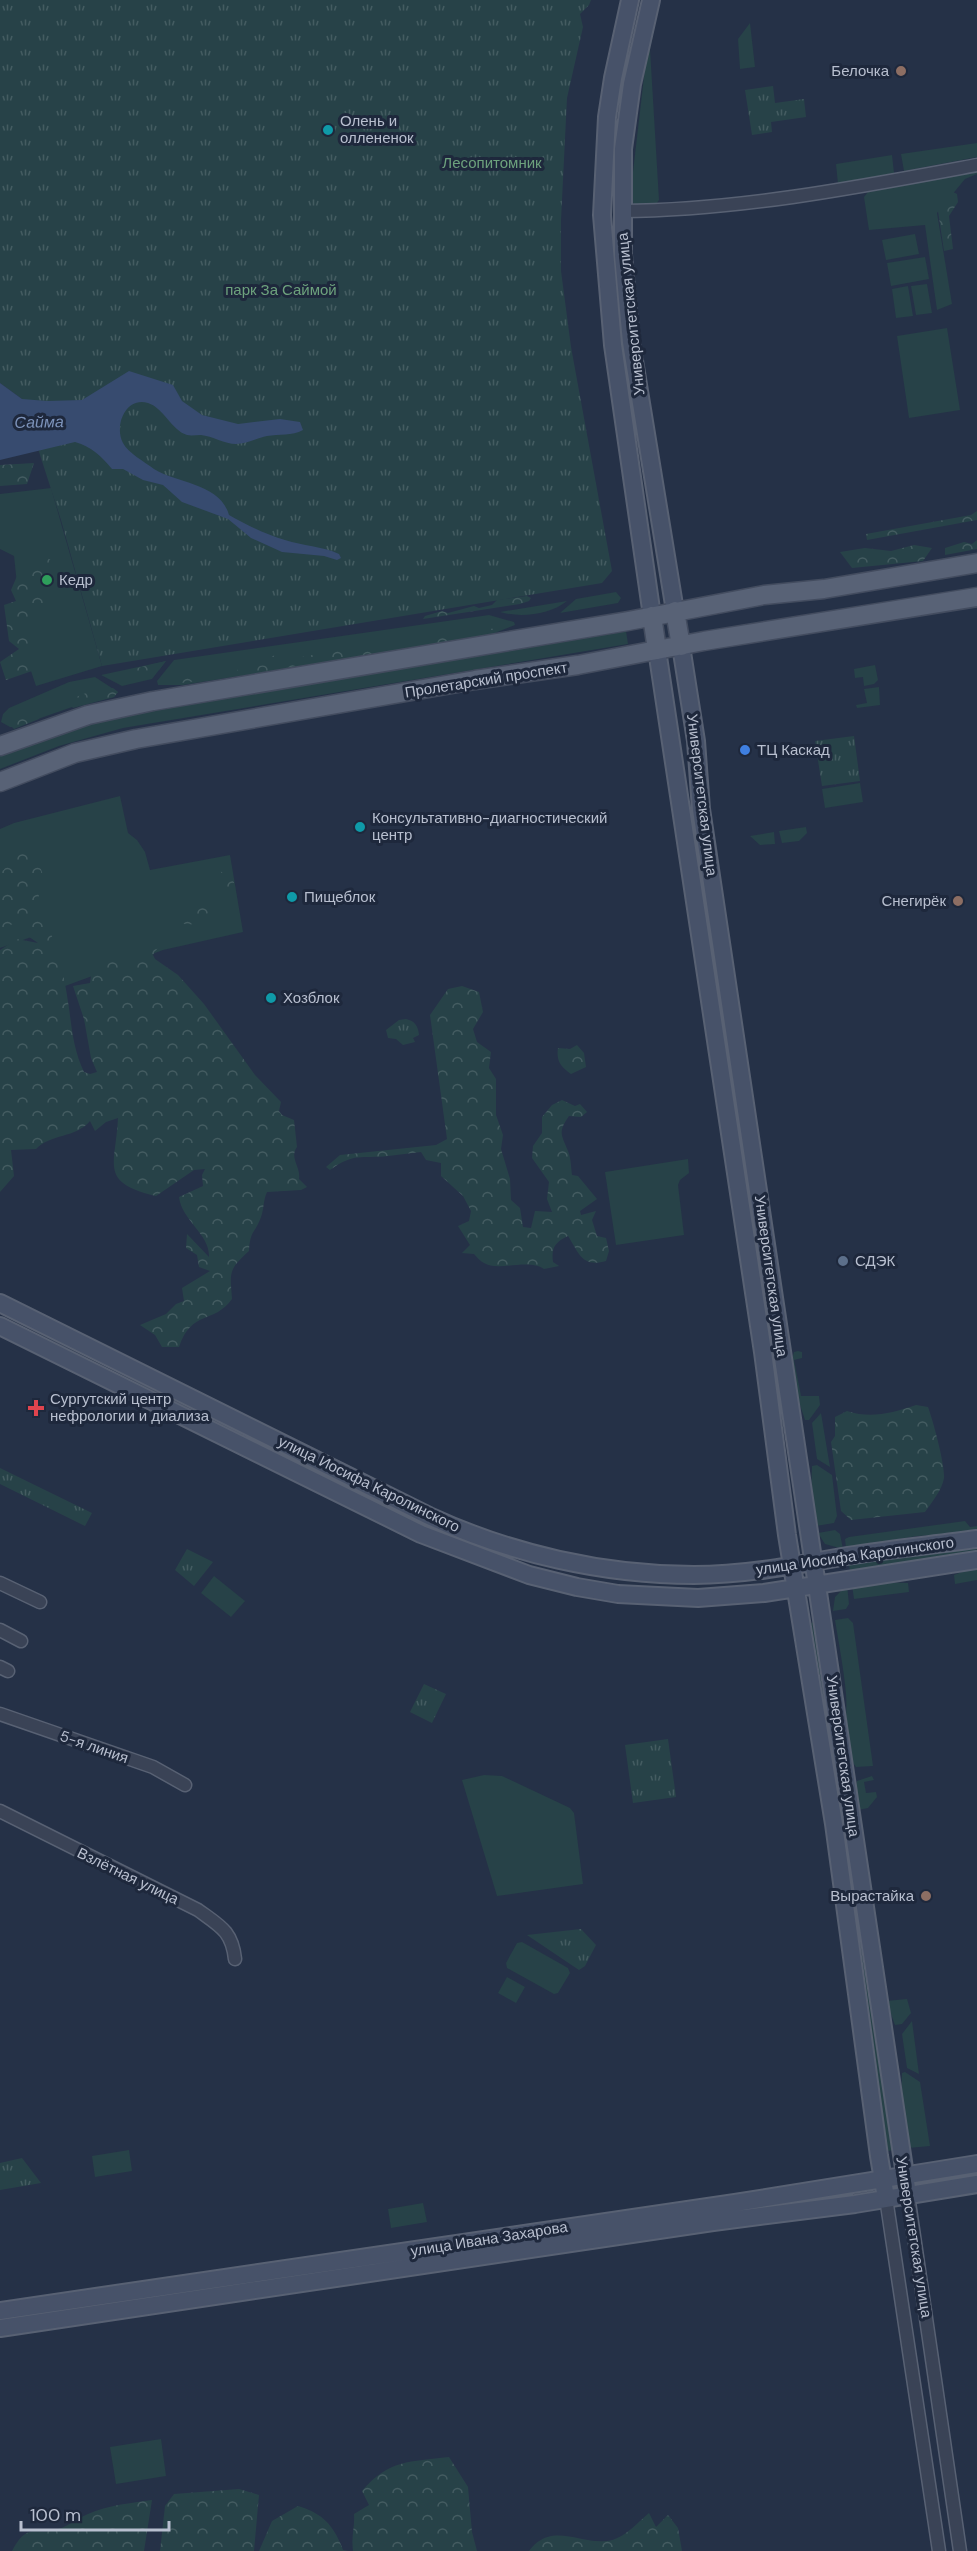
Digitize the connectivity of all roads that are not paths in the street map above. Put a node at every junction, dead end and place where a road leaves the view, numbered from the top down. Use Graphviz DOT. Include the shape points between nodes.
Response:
graph roads {
  1 [pos="630,0"];
  2 [pos="651,0"];
  3 [pos="977,165"];
  4 [pos="621,212"];
  5 [pos="977,563"];
  6 [pos="977,597"];
  7 [pos="675,611"];
  8 [pos="652,616"];
  9 [pos="681,646"];
  10 [pos="657,650"];
  11 [pos="2,740"];
  12 [pos="0,782"];
  13 [pos="0,1303"];
  14 [pos="0,1326"];
  15 [pos="977,1539"];
  16 [pos="977,1560"];
  17 [pos="814,1562"];
  18 [pos="792,1566"];
  19 [pos="0,1583"];
  20 [pos="817,1584"];
  21 [pos="796,1587"];
  22 [pos="40,1602"];
  23 [pos="0,1630"];
  24 [pos="21,1641"];
  25 [pos="0,1714"];
  26 [pos="185,1785"];
  27 [pos="0,1810"];
  28 [pos="235,1959"];
  29 [pos="977,2164"];
  30 [pos="905,2175"];
  31 [pos="883,2180"];
  32 [pos="977,2184"];
  33 [pos="908,2195"];
  34 [pos="886,2198"];
  35 [pos="0,2311"];
  36 [pos="0,2328"];
  37 [pos="939,2551"];
  38 [pos="960,2551"];
  1 -- 8 [label="main road, Университетская улица" via="607,117 602,215 613,345"];
  2 -- 4 [label="main road, Университетская улица" via="632,84 623,149"];
  3 -- 4 [label="street" via="754,202"];
  4 -- 7 [label="main road, Университетская улица" via="631,342"];
  5 -- 7 [label="main road"];
  6 -- 9 [label="main road, Пролетарский проспект"];
  7 -- 8 [label="main road"];
  7 -- 9 [label="main road, Университетская улица"];
  8 -- 10 [label="main road, Университетская улица"];
  8 -- 11 [label="main road" via="153,701"];
  9 -- 10 [label="main road, Пролетарский проспект"];
  9 -- 17 [label="main road, Университетская улица" via="696,741 701,809"];
  10 -- 12 [label="main road, Пролетарский проспект" via="136,739 75,753"];
  10 -- 18 [label="main road, Университетская улица"];
  13 -- 18 [label="main road, улица Иосифа Каролинского" via="429,1516 508,1545 550,1558 648,1573 693,1575"];
  14 -- 21 [label="main road, улица Иосифа Каролинского" via="422,1534 529,1575 577,1587 646,1596 698,1598"];
  15 -- 17 [label="main road, улица Иосифа Каролинского"];
  16 -- 20 [label="main road, улица Иосифа Каролинского"];
  17 -- 18 [label="main road, улица Иосифа Каролинского"];
  17 -- 20 [label="main road, Университетская улица"];
  18 -- 21 [label="main road, Университетская улица"];
  19 -- 22 [label="street"];
  20 -- 21 [label="main road, улица Иосифа Каролинского"];
  20 -- 30 [label="main road, Университетская улица"];
  21 -- 31 [label="main road, Университетская улица"];
  23 -- 24 [label="street"];
  25 -- 26 [label="street, 5-я линия" via="153,1767"];
  27 -- 28 [label="street, Взлётная улица" via="198,1911 224,1928 233,1944"];
  29 -- 30 [label="main road, улица Ивана Захарова"];
  30 -- 31 [label="main road, улица Ивана Захарова"];
  30 -- 33 [label="main road, Университетская улица"];
  31 -- 34 [label="main road, Университетская улица"];
  31 -- 35 [label="main road, улица Ивана Захарова"];
  32 -- 33 [label="main road, улица Ивана Захарова"];
  33 -- 34 [label="main road, улица Ивана Захарова"];
  33 -- 38 [label="street, Университетская улица"];
  34 -- 36 [label="main road, улица Ивана Захарова"];
  34 -- 37 [label="street, Университетская улица"];
}
